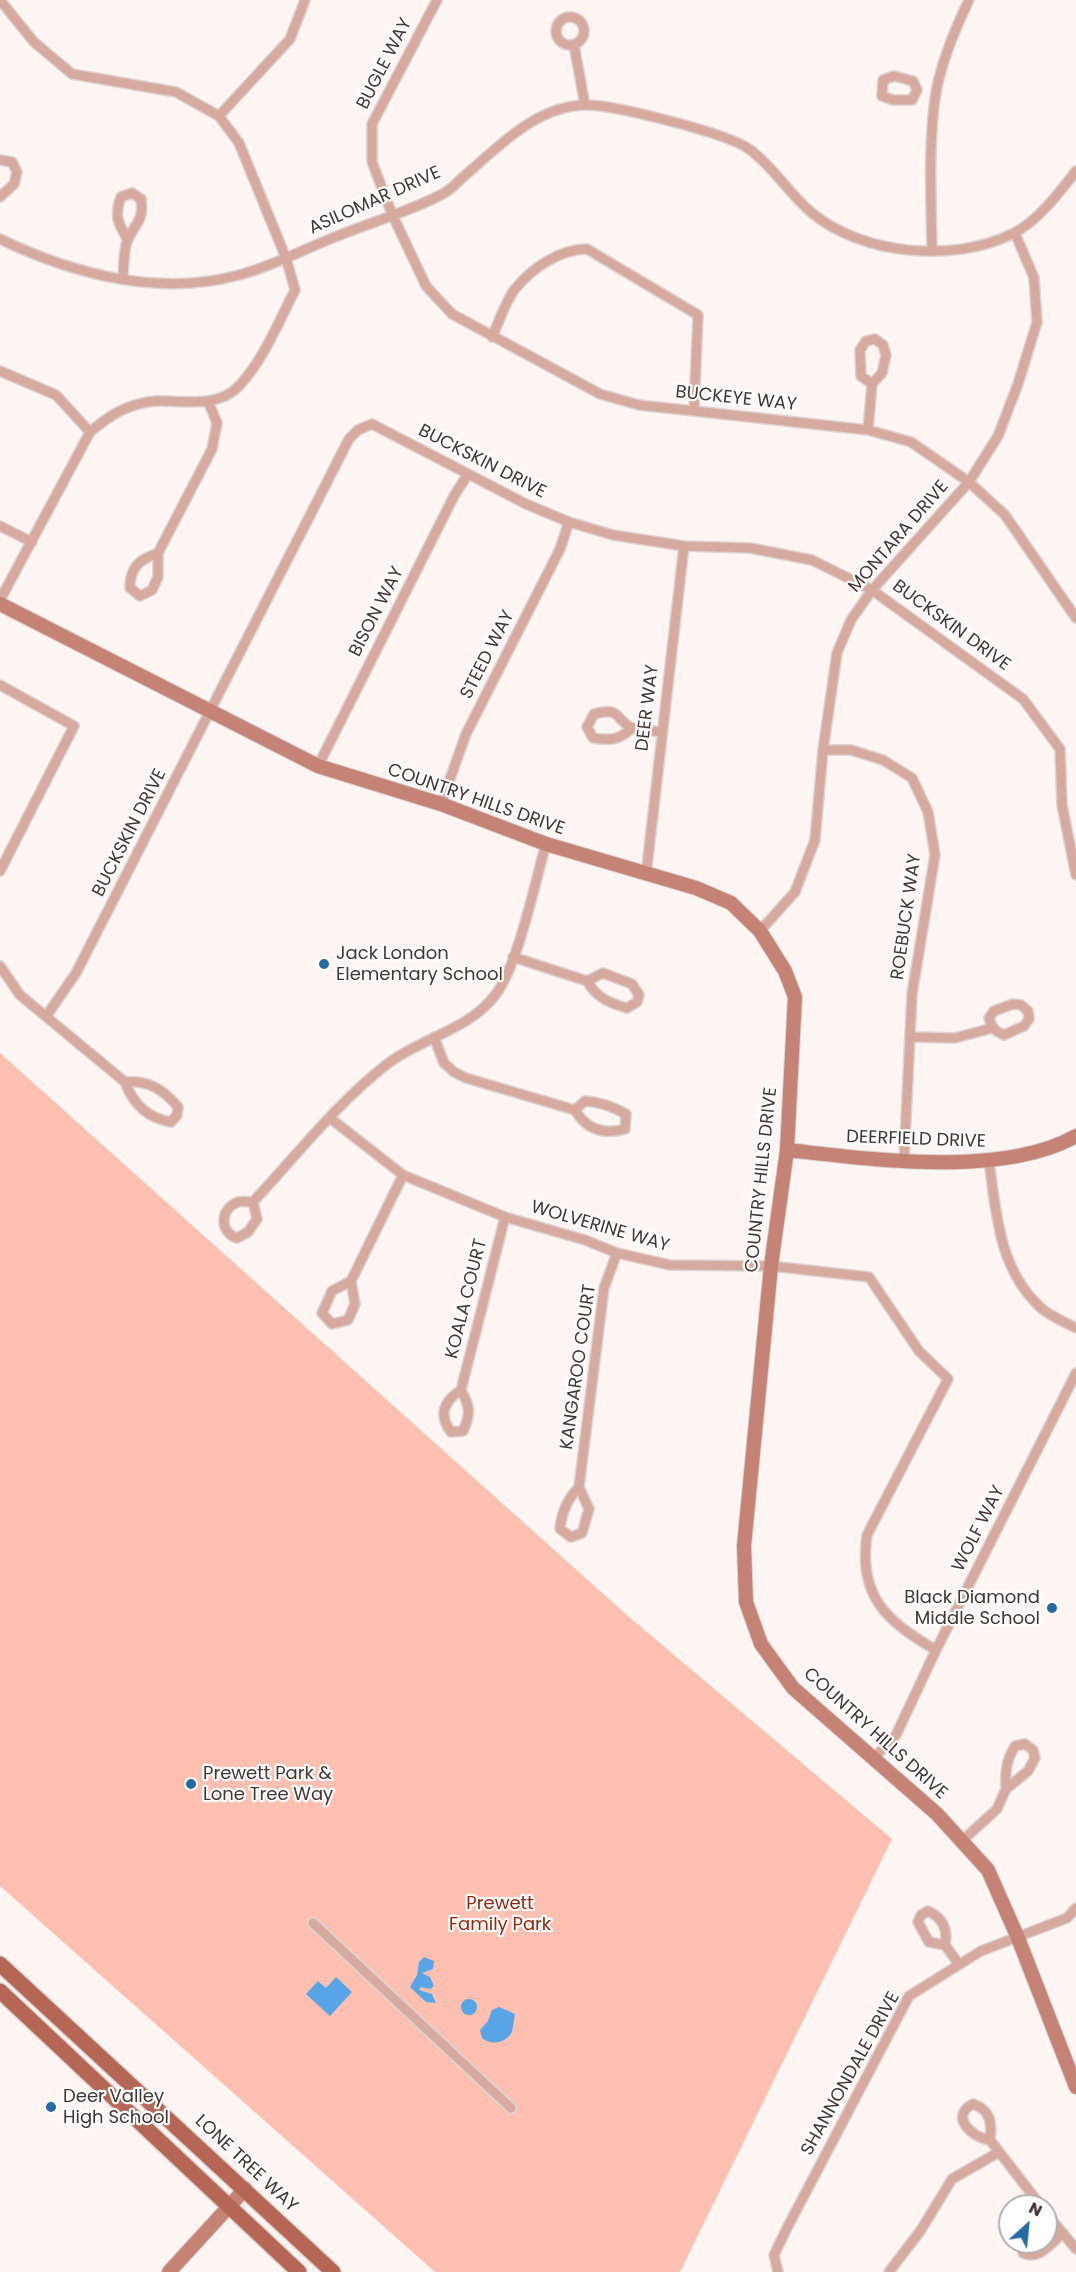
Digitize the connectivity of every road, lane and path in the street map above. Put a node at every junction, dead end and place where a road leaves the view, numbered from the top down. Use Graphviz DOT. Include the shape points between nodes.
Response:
graph roads {
  1 [pos="0,0"];
  2 [pos="305,0"];
  3 [pos="436,0"];
  4 [pos="969,0"];
  5 [pos="574,45"];
  6 [pos="917,90"];
  7 [pos="937,91"];
  8 [pos="585,105"];
  9 [pos="219,116"];
  10 [pos="0,160"];
  11 [pos="1076,171"];
  12 [pos="0,197"];
  13 [pos="392,214"];
  14 [pos="1014,233"];
  15 [pos="0,239"];
  16 [pos="128,240"];
  17 [pos="932,249"];
  18 [pos="286,258"];
  19 [pos="123,278"];
  20 [pos="492,337"];
  21 [pos="0,371"];
  22 [pos="872,384"];
  23 [pos="208,401"];
  24 [pos="694,410"];
  25 [pos="868,430"];
  26 [pos="90,432"];
  27 [pos="468,474"];
  28 [pos="969,482"];
  29 [pos="568,522"];
  30 [pos="0,526"];
  31 [pos="32,542"];
  32 [pos="684,546"];
  33 [pos="158,553"];
  34 [pos="872,590"];
  35 [pos="0,602"];
  36 [pos="1076,618"];
  37 [pos="0,685"];
  38 [pos="210,712"];
  39 [pos="632,728"];
  40 [pos="662,732"];
  41 [pos="823,750"];
  42 [pos="318,766"];
  43 [pos="441,804"];
  44 [pos="546,844"];
  45 [pos="0,871"];
  46 [pos="646,875"];
  47 [pos="1076,875"];
  48 [pos="760,931"];
  49 [pos="513,957"];
  50 [pos="0,966"];
  51 [pos="587,981"];
  52 [pos="47,1015"];
  53 [pos="992,1028"];
  54 [pos="434,1037"];
  55 [pos="912,1037"];
  56 [pos="125,1082"];
  57 [pos="575,1110"];
  58 [pos="330,1118"];
  59 [pos="1076,1136"];
  60 [pos="787,1150"];
  61 [pos="904,1160"];
  62 [pos="989,1161"];
  63 [pos="403,1175"];
  64 [pos="253,1202"];
  65 [pos="505,1217"];
  66 [pos="617,1253"];
  67 [pos="771,1266"];
  68 [pos="351,1281"];
  69 [pos="1076,1328"];
  70 [pos="1076,1373"];
  71 [pos="460,1389"];
  72 [pos="579,1487"];
  73 [pos="936,1650"];
  74 [pos="873,1759"];
  75 [pos="1006,1789"];
  76 [pos="963,1840"];
  77 [pos="1076,1908"];
  78 [pos="313,1923"];
  79 [pos="1018,1938"];
  80 [pos="945,1945"];
  81 [pos="958,1963"];
  82 [pos="0,1964"];
  83 [pos="0,1991"];
  84 [pos="1076,2086"];
  85 [pos="511,2108"];
  86 [pos="990,2140"];
  87 [pos="999,2152"];
  88 [pos="245,2189"];
  89 [pos="1032,2194"];
  90 [pos="230,2206"];
  91 [pos="1058,2228"];
  92 [pos="1062,2233"];
  93 [pos="1058,2237"];
  94 [pos="1076,2249"];
  95 [pos="169,2272"];
  96 [pos="299,2272"];
  97 [pos="333,2272"];
  98 [pos="778,2272"];
  99 [pos="889,2272"];
  1 -- 9 [label="street" via="34,42 72,74 176,92"];
  2 -- 9 [label="street" via="290,39"];
  3 -- 13 [label="street, BUGLE WAY" via="372,124 372,162"];
  4 -- 7 [label="street" via="953,34"];
  5 -- 8 [label="street"];
  6 -- 7 [label="street"];
  7 -- 17 [label="street" via="931,153"];
  8 -- 13 [label="street, ASILOMAR DRIVE" via="544,115 510,136 446,191"];
  8 -- 17 [label="street, ASILOMAR DRIVE" via="621,109 730,139 748,148 812,213 849,237 893,250"];
  9 -- 18 [label="street" via="239,143"];
  10 -- 12 [label="street" via="12,162 17,172 14,184"];
  11 -- 14 [label="street, ASILOMAR DRIVE" via="1055,198"];
  13 -- 18 [label="street, ASILOMAR DRIVE"];
  13 -- 20 [label="street, BUCKEYE WAY" via="426,286 452,314"];
  14 -- 17 [label="street, ASILOMAR DRIVE" via="964,250"];
  14 -- 28 [label="street, MONTARA DRIVE" via="1034,278 1037,322 999,436"];
  15 -- 19 [label="street, ASILOMAR DRIVE" via="89,274"];
  16 -- 16 [label="street" via="142,212 141,199 132,194 121,197 117,209 117,223"];
  16 -- 19 [label="street"];
  18 -- 19 [label="street, ASILOMAR DRIVE" via="207,283 170,284"];
  18 -- 23 [label="street" via="294,290 260,359 237,388"];
  20 -- 24 [label="street, BUCKEYE WAY" via="600,394 639,405"];
  20 -- 24 [label="street" via="514,290 541,266 570,249 587,249 698,315"];
  21 -- 26 [label="street" via="56,395"];
  22 -- 22 [label="street" via="882,373 886,355 883,345 875,339 866,341 860,351 861,376"];
  22 -- 25 [label="street"];
  23 -- 26 [label="street" via="155,401 134,406 112,413"];
  23 -- 33 [label="street" via="217,423 212,450"];
  24 -- 25 [label="street, BUCKEYE WAY"];
  25 -- 28 [label="street, BUCKEYE WAY" via="911,442"];
  26 -- 31 [label="street"];
  27 -- 29 [label="street, BUCKSKIN DRIVE"];
  27 -- 38 [label="street, BUCKSKIN DRIVE" via="372,424 358,429 348,439"];
  27 -- 42 [label="street, BISON WAY"];
  28 -- 34 [label="street, MONTARA DRIVE"];
  28 -- 36 [label="street, BUCKEYE WAY" via="1005,515"];
  29 -- 32 [label="street, BUCKSKIN DRIVE" via="613,535"];
  29 -- 43 [label="street, STEED WAY" via="560,549 466,734"];
  30 -- 31 [label="street"];
  31 -- 35 [label="street"];
  32 -- 34 [label="street, BUCKSKIN DRIVE" via="750,548 812,560"];
  32 -- 40 [label="street, DEER WAY"];
  33 -- 33 [label="street" via="141,559 133,568 130,588 140,596 152,590 158,577"];
  34 -- 41 [label="street, MONTARA DRIVE" via="851,620 837,653"];
  34 -- 47 [label="street, BUCKSKIN DRIVE" via="1023,699 1060,749 1062,805"];
  35 -- 38 [label="street, COUNTRY HILLS DRIVE"];
  37 -- 45 [label="street" via="74,726"];
  38 -- 42 [label="street, COUNTRY HILLS DRIVE"];
  38 -- 52 [label="street, BUCKSKIN DRIVE" via="76,973"];
  39 -- 39 [label="street" via="618,714 606,711 594,714 588,727 593,738 609,740 622,738"];
  39 -- 40 [label="street"];
  40 -- 46 [label="street, DEER WAY"];
  41 -- 48 [label="street, MONTARA DRIVE" via="815,840 795,892"];
  41 -- 55 [label="street, ROEBUCK WAY" via="851,750 883,760 912,778 928,812 935,855 912,994"];
  42 -- 43 [label="street, COUNTRY HILLS DRIVE"];
  43 -- 44 [label="street, COUNTRY HILLS DRIVE"];
  44 -- 46 [label="street, COUNTRY HILLS DRIVE"];
  44 -- 49 [label="street"];
  46 -- 48 [label="street, COUNTRY HILLS DRIVE" via="696,888 731,903"];
  48 -- 60 [label="street, COUNTRY HILLS DRIVE" via="795,997"];
  49 -- 51 [label="street"];
  49 -- 54 [label="street" via="497,993 485,1006"];
  50 -- 52 [label="street" via="20,995"];
  51 -- 51 [label="street" via="594,994 610,1003 627,1008 637,1002 639,995 632,984 603,973"];
  52 -- 56 [label="street"];
  53 -- 55 [label="street" via="955,1038"];
  54 -- 57 [label="street" via="444,1063 454,1072"];
  54 -- 58 [label="street" via="388,1063"];
  55 -- 61 [label="street, ROEBUCK WAY"];
  56 -- 56 [label="street" via="142,1110 171,1122 177,1115 178,1107 154,1086 141,1081"];
  57 -- 57 [label="street" via="594,1129 612,1133 625,1129 626,1113 617,1109 585,1101"];
  58 -- 63 [label="street, WOLVERINE WAY"];
  58 -- 64 [label="street"];
  59 -- 62 [label="street, DEERFIELD DRIVE" via="1063,1143"];
  60 -- 61 [label="street, DEERFIELD DRIVE"];
  60 -- 67 [label="street, COUNTRY HILLS DRIVE"];
  61 -- 62 [label="street, DEERFIELD DRIVE"];
  62 -- 69 [label="street" via="997,1224 1010,1269 1041,1308"];
  63 -- 65 [label="street, WOLVERINE WAY"];
  63 -- 68 [label="street"];
  65 -- 66 [label="street, WOLVERINE WAY"];
  65 -- 71 [label="street, KOALA COURT"];
  66 -- 67 [label="street, WOLVERINE WAY" via="670,1265"];
  66 -- 72 [label="street, KANGAROO COURT" via="604,1288"];
  67 -- 73 [label="street, WOLVERINE WAY" via="869,1278 919,1351 948,1378 867,1535 864,1559 882,1611 909,1635"];
  67 -- 74 [label="street, COUNTRY HILLS DRIVE" via="744,1546 746,1602 761,1644 793,1688"];
  68 -- 68 [label="street" via="332,1291 322,1312 332,1324 348,1320 355,1304"];
  70 -- 73 [label="street, WOLF WAY"];
  72 -- 72 [label="street, KANGAROO COURT" via="562,1513 560,1529 571,1537 582,1533 589,1509"];
  73 -- 74 [label="street, WOLF WAY" via="896,1735"];
  74 -- 76 [label="street, COUNTRY HILLS DRIVE"];
  75 -- 75 [label="street" via="1028,1771 1035,1758 1033,1750 1025,1744 1015,1746 1008,1757"];
  75 -- 76 [label="street" via="997,1809"];
  76 -- 79 [label="street, COUNTRY HILLS DRIVE" via="988,1870"];
  77 -- 79 [label="street, SHANNONDALE DRIVE" via="1067,1918"];
  78 -- 85 [label="street"];
  79 -- 81 [label="street, SHANNONDALE DRIVE"];
  79 -- 84 [label="street, COUNTRY HILLS DRIVE"];
  80 -- 81 [label="street"];
  81 -- 98 [label="street, SHANNONDALE DRIVE" via="909,1996 774,2255"];
  82 -- 88 [label="main road, LONE TREE WAY"];
  83 -- 90 [label="main road"];
  86 -- 87 [label="street"];
  87 -- 89 [label="street"];
  87 -- 99 [label="street" via="952,2179"];
  88 -- 90 [label="street"];
  88 -- 97 [label="main road, LONE TREE WAY"];
  90 -- 95 [label="street"];
  90 -- 96 [label="main road"];
  91 -- 92 [label="street"];
  92 -- 93 [label="street"];
  92 -- 94 [label="street"];
}
